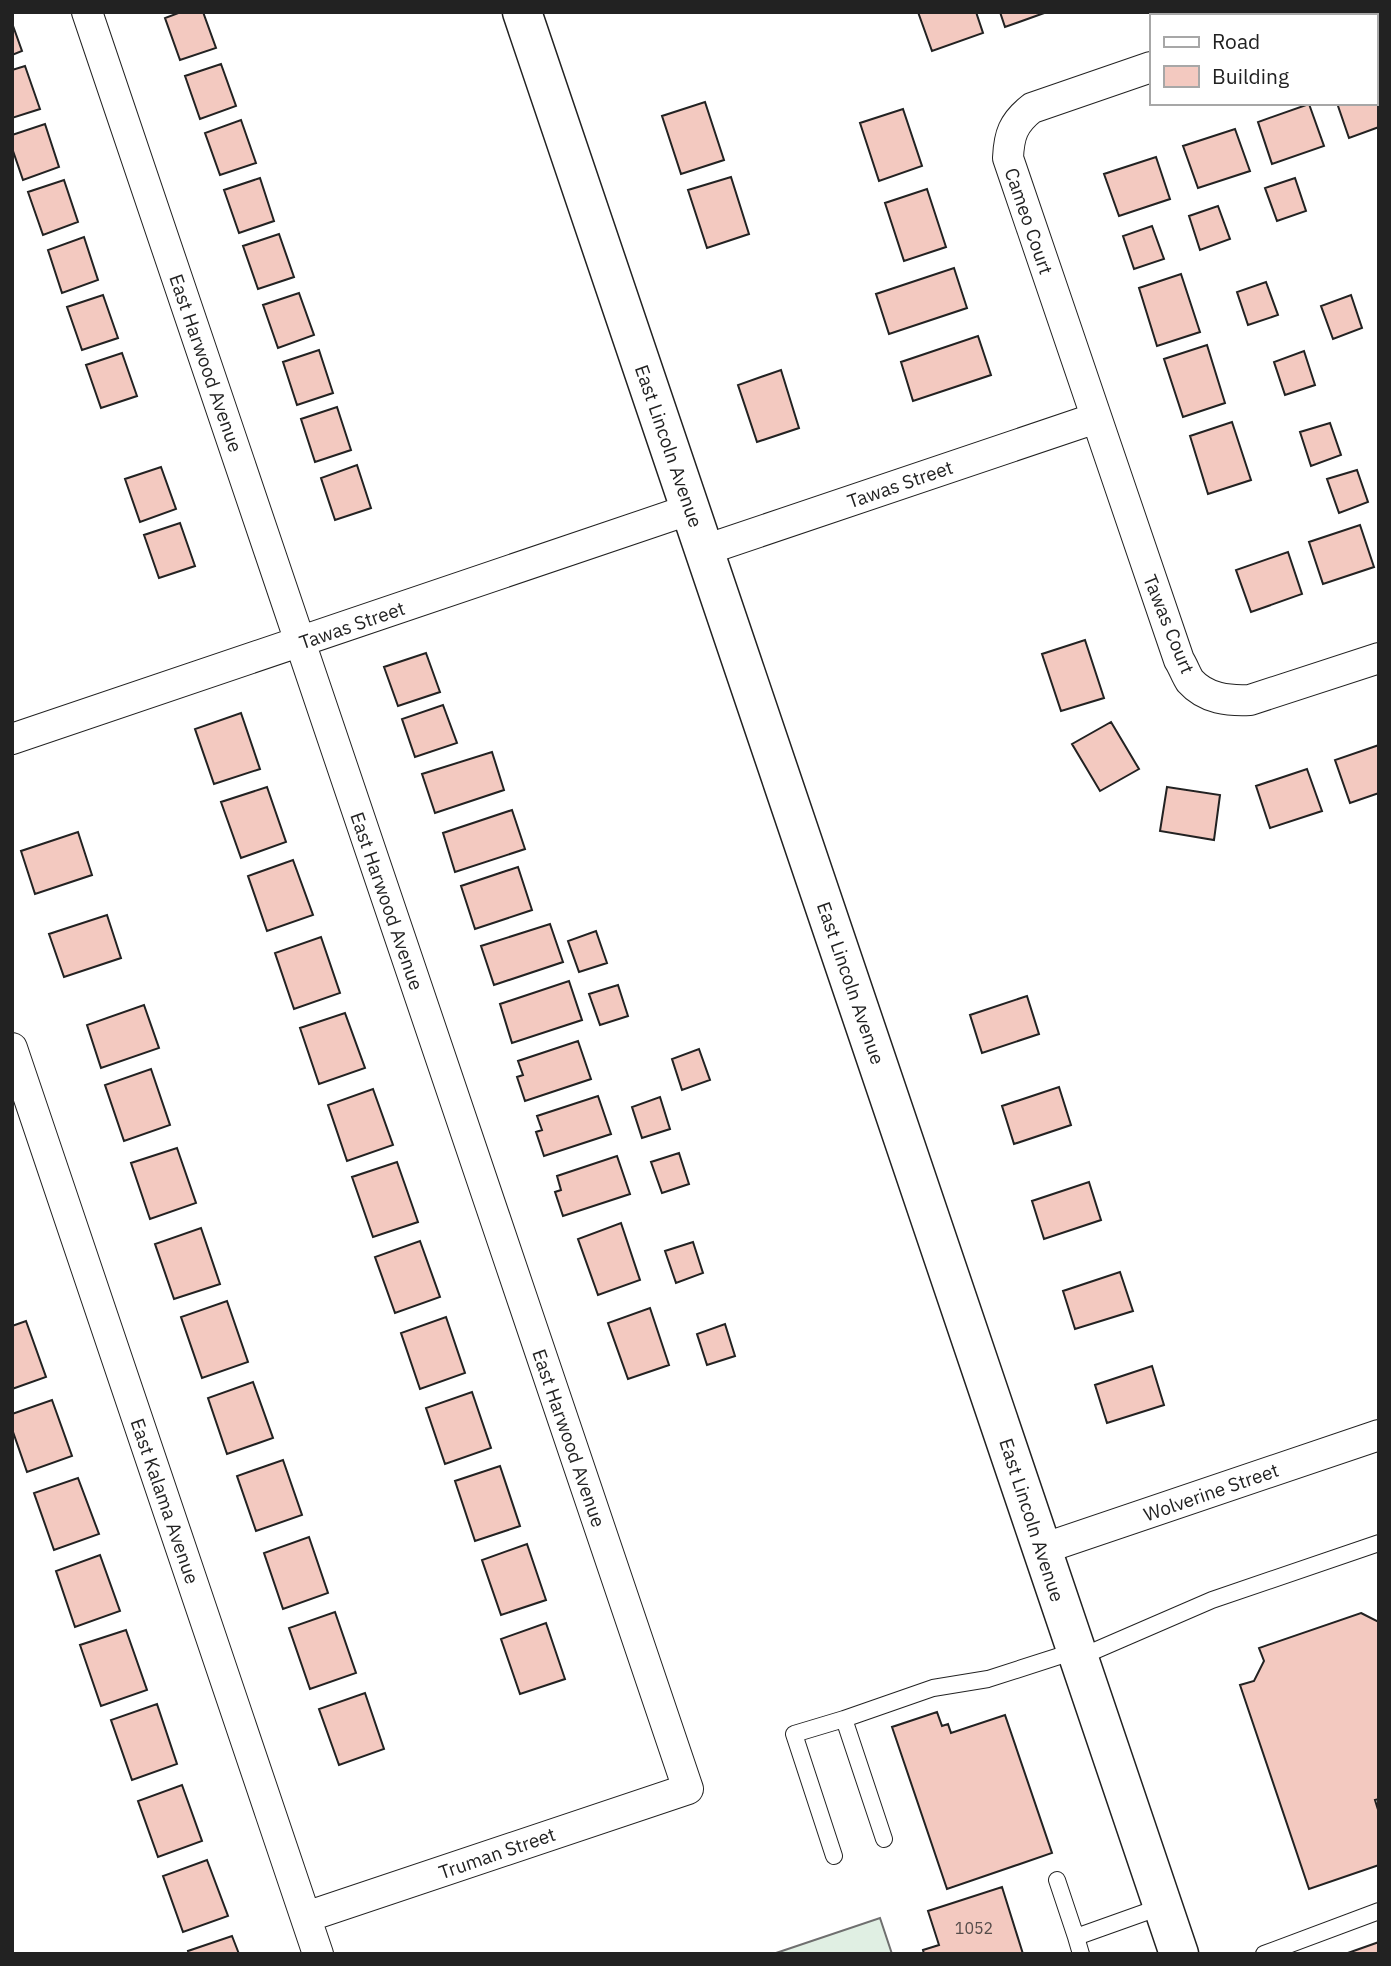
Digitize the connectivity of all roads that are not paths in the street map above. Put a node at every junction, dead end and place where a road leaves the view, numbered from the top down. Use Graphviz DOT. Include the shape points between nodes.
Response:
graph roads {
  1 [pos="87,12"];
  2 [pos="522,12"];
  3 [pos="1150,67"];
  4 [pos="1096,418"];
  5 [pos="691,509"];
  6 [pos="705,550"];
  7 [pos="300,642"];
  8 [pos="1379,658"];
  9 [pos="12,739"];
  10 [pos="12,1048"];
  11 [pos="1379,1435"];
  12 [pos="1379,1543"];
  13 [pos="1042,1549"];
  14 [pos="1076,1655"];
  15 [pos="844,1719"];
  16 [pos="688,1789"];
  17 [pos="884,1839"];
  18 [pos="834,1856"];
  19 [pos="1057,1880"];
  20 [pos="1163,1906"];
  21 [pos="1379,1912"];
  22 [pos="306,1917"];
  23 [pos="1076,1937"];
  24 [pos="318,1954"];
  25 [pos="1082,1954"];
  26 [pos="1179,1954"];
  27 [pos="1264,1954"];
  1 -- 7 [label="street, East Harwood Avenue"];
  2 -- 5 [label="street, East Lincoln Avenue"];
  3 -- 4 [label="street, Cameo Court" via="1032,108 1009,139 1008,158"];
  4 -- 6 [label="street, Tawas Street"];
  4 -- 8 [label="street, Tawas Court" via="1190,681 1212,696 1250,701"];
  5 -- 6 [label="street, East Lincoln Avenue"];
  5 -- 7 [label="street, Tawas Street"];
  6 -- 13 [label="street, East Lincoln Avenue"];
  7 -- 9 [label="street, Tawas Street"];
  7 -- 16 [label="street, East Harwood Avenue"];
  10 -- 22 [label="street, East Kalama Avenue"];
  11 -- 13 [label="street, Wolverine Street"];
  12 -- 14 [label="lane" via="1212,1600 1135,1635"];
  13 -- 14 [label="street, East Lincoln Avenue"];
  14 -- 15 [label="lane" via="988,1679 933,1688"];
  14 -- 20 [label="street, East Lincoln Avenue"];
  15 -- 17 [label="lane"];
  15 -- 18 [label="lane" via="794,1734"];
  16 -- 22 [label="street, Truman Street"];
  19 -- 23 [label="lane"];
  20 -- 23 [label="lane"];
  20 -- 26 [label="street, East Lincoln Avenue"];
  21 -- 27 [label="lane"];
  22 -- 24 [label="street, East Kalama Avenue"];
  23 -- 25 [label="lane"];
}
